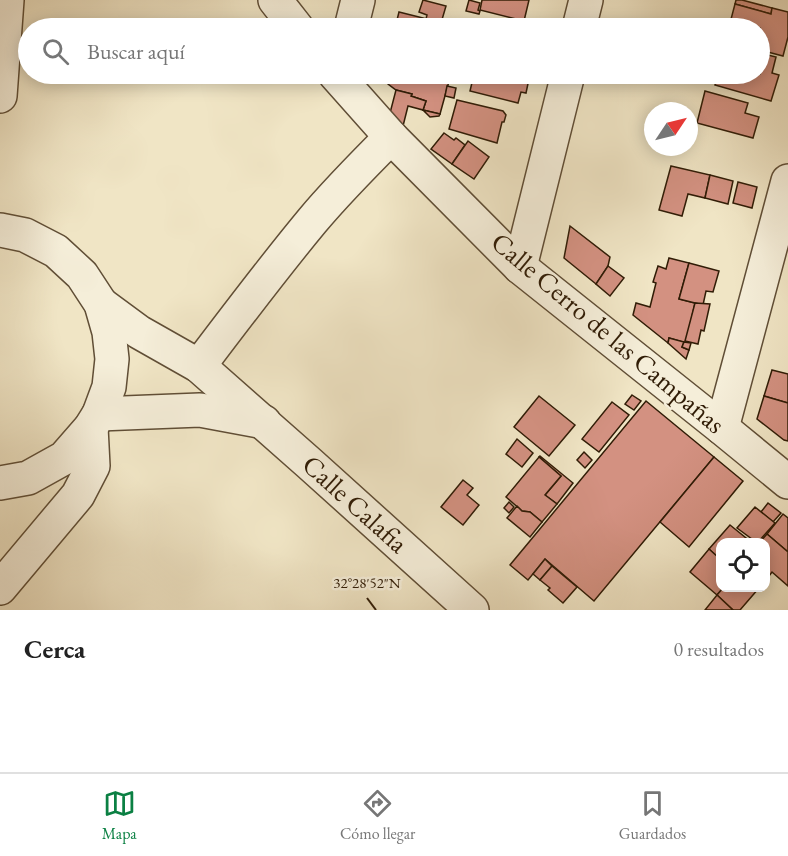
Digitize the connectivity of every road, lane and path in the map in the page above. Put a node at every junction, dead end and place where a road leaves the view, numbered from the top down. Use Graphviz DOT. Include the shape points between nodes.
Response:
graph roads {
  1 [pos="7,0"];
  2 [pos="275,0"];
  3 [pos="358,0"];
  4 [pos="586,0"];
  5 [pos="289,18"];
  6 [pos="354,18"];
  7 [pos="582,18"];
  8 [pos="346,84"];
  9 [pos="566,84"];
  10 [pos="0,96"];
  11 [pos="391,137"];
  12 [pos="788,181"];
  13 [pos="0,230"];
  14 [pos="520,267"];
  15 [pos="101,304"];
  16 [pos="199,366"];
  17 [pos="95,421"];
  18 [pos="264,423"];
  19 [pos="722,428"];
  20 [pos="788,482"];
  21 [pos="0,483"];
  22 [pos="0,588"];
  23 [pos="472,610"];
  1 -- 10 [label="street"];
  2 -- 5 [label="street"];
  3 -- 6 [label="street"];
  4 -- 7 [label="street"];
  8 -- 11 [label="street, Calle Cerro de las Campañas"];
  9 -- 14 [label="street"];
  11 -- 14 [label="street, Calle Cerro de las Campañas"];
  11 -- 16 [label="street" via="313,220"];
  12 -- 19 [label="street"];
  13 -- 15 [label="street" via="25,235 56,251 82,274"];
  14 -- 19 [label="street, Calle Cerro de las Campañas"];
  15 -- 16 [label="street, Calle Calafia" via="139,332"];
  15 -- 17 [label="street" via="112,359 109,387"];
  16 -- 18 [label="street, Calle Calafia"];
  17 -- 18 [label="street" via="200,410"];
  17 -- 21 [label="street" via="64,458 28,478"];
  17 -- 22 [label="street" via="93,466 78,495"];
  18 -- 23 [label="street, Calle Calafia"];
  19 -- 20 [label="street, Calle Cerro de las Campañas"];
}
